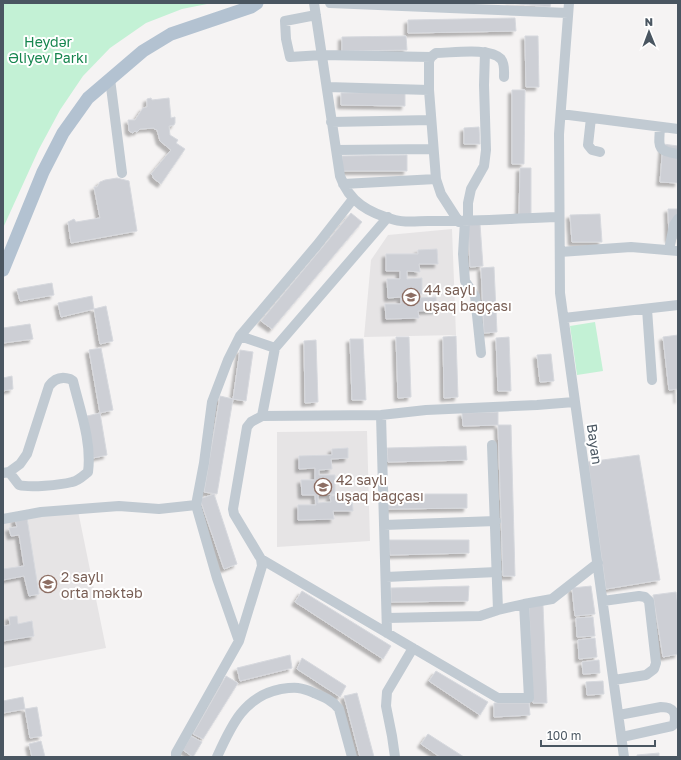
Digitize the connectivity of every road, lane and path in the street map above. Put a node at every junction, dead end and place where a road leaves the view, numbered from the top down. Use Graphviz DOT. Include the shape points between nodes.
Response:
graph roads {
  1 [pos="257,3"];
  2 [pos="314,3"];
  3 [pos="330,3"];
  4 [pos="569,8"];
  5 [pos="316,15"];
  6 [pos="485,52"];
  7 [pos="322,55"];
  8 [pos="431,58"];
  9 [pos="504,77"];
  10 [pos="110,79"];
  11 [pos="327,88"];
  12 [pos="429,90"];
  13 [pos="561,114"];
  14 [pos="591,118"];
  15 [pos="431,120"];
  16 [pos="331,122"];
  17 [pos="660,127"];
  18 [pos="678,130"];
  19 [pos="433,149"];
  20 [pos="336,150"];
  21 [pos="600,152"];
  22 [pos="678,154"];
  23 [pos="122,173"];
  24 [pos="436,179"];
  25 [pos="343,184"];
  26 [pos="353,199"];
  27 [pos="388,217"];
  28 [pos="559,217"];
  29 [pos="678,219"];
  30 [pos="464,221"];
  31 [pos="674,251"];
  32 [pos="560,252"];
  33 [pos="3,270"];
  34 [pos="678,305"];
  35 [pos="647,308"];
  36 [pos="564,318"];
  37 [pos="240,336"];
  38 [pos="275,348"];
  39 [pos="481,353"];
  40 [pos="652,380"];
  41 [pos="574,402"];
  42 [pos="381,415"];
  43 [pos="262,416"];
  44 [pos="492,445"];
  45 [pos="6,472"];
  46 [pos="196,505"];
  47 [pos="3,519"];
  48 [pos="496,521"];
  49 [pos="384,525"];
  50 [pos="262,559"];
  51 [pos="598,563"];
  52 [pos="497,572"];
  53 [pos="386,577"];
  54 [pos="603,601"];
  55 [pos="524,604"];
  56 [pos="498,610"];
  57 [pos="387,618"];
  58 [pos="387,633"];
  59 [pos="239,640"];
  60 [pos="413,648"];
  61 [pos="614,680"];
  62 [pos="619,715"];
  63 [pos="622,737"];
  64 [pos="176,757"];
  65 [pos="217,757"];
  66 [pos="352,757"];
  67 [pos="395,757"];
  68 [pos="624,757"];
  1 -- 10 [label="main road" via="171,34 143,51"];
  2 -- 5 [label="street"];
  3 -- 4 [label="street"];
  4 -- 13 [label="street, Bayan"];
  5 -- 7 [label="street"];
  5 -- 7 [label="street" via="285,21 287,49 291,58"];
  6 -- 8 [label="street" via="436,53"];
  6 -- 9 [label="street" via="501,59 504,64"];
  6 -- 30 [label="street" via="486,150 484,166 471,189"];
  7 -- 8 [label="street"];
  7 -- 11 [label="street"];
  8 -- 12 [label="street"];
  10 -- 23 [label="street"];
  10 -- 33 [label="main road" via="88,98 63,133 43,172"];
  11 -- 12 [label="street"];
  11 -- 16 [label="street"];
  12 -- 15 [label="street"];
  13 -- 14 [label="street"];
  13 -- 28 [label="street, Bayan"];
  14 -- 17 [label="street"];
  14 -- 21 [label="street" via="588,145 592,150"];
  15 -- 16 [label="street"];
  15 -- 19 [label="street"];
  16 -- 20 [label="street"];
  17 -- 18 [label="street"];
  17 -- 22 [label="street" via="659,144 665,152"];
  19 -- 20 [label="street"];
  19 -- 24 [label="street"];
  20 -- 25 [label="street"];
  24 -- 25 [label="street"];
  24 -- 30 [label="street" via="441,194"];
  25 -- 26 [label="street"];
  26 -- 27 [label="street" via="369,210"];
  26 -- 37 [label="street"];
  27 -- 30 [label="street" via="396,220"];
  27 -- 38 [label="street"];
  28 -- 30 [label="street"];
  28 -- 32 [label="street, Bayan"];
  29 -- 31 [label="street" via="674,225"];
  30 -- 39 [label="street" via="465,281 474,296"];
  31 -- 32 [label="street" via="631,247"];
  32 -- 36 [label="street, Bayan" via="560,293"];
  34 -- 35 [label="street"];
  35 -- 36 [label="street"];
  35 -- 40 [label="street"];
  36 -- 41 [label="street, Bayan"];
  37 -- 38 [label="street"];
  37 -- 46 [label="street" via="212,402"];
  38 -- 43 [label="street"];
  41 -- 42 [label="street"];
  41 -- 51 [label="street, Bayan"];
  42 -- 43 [label="street"];
  42 -- 49 [label="street"];
  43 -- 50 [label="street" via="247,427 233,509"];
  44 -- 48 [label="street"];
  45 -- 45 [label="street" via="20,464 27,454 52,381 73,381 89,454 88,472 73,482 30,487 19,485"];
  46 -- 47 [label="street" via="159,509 119,506 41,512"];
  46 -- 59 [label="street" via="217,578"];
  48 -- 49 [label="street"];
  48 -- 52 [label="street"];
  49 -- 53 [label="street"];
  50 -- 58 [label="street"];
  50 -- 59 [label="street"];
  51 -- 54 [label="street, Bayan"];
  51 -- 55 [label="street" via="552,599"];
  52 -- 53 [label="street"];
  52 -- 56 [label="street"];
  53 -- 57 [label="street"];
  54 -- 61 [label="street, Bayan"];
  54 -- 61 [label="street" via="639,596 650,602 656,663 654,669 646,674"];
  55 -- 56 [label="street"];
  55 -- 60 [label="street" via="529,698 498,698"];
  56 -- 57 [label="street" via="480,616"];
  57 -- 58 [label="street"];
  58 -- 60 [label="street"];
  59 -- 64 [label="street"];
  60 -- 67 [label="street" via="387,692 386,706"];
  61 -- 62 [label="street, Bayan"];
  62 -- 63 [label="street, Bayan"];
  62 -- 63 [label="street" via="668,707 673,710 675,721 672,726"];
  63 -- 68 [label="street, Bayan"];
  65 -- 66 [label="street" via="230,729 247,706 272,691 294,687 303,688 334,703 339,709"];
}
